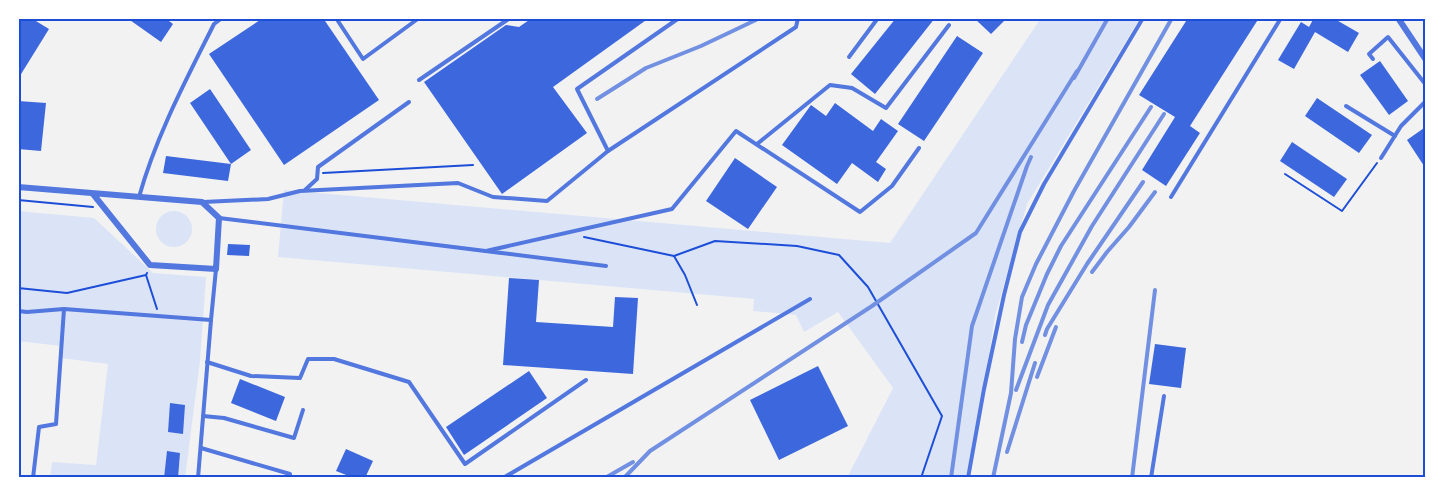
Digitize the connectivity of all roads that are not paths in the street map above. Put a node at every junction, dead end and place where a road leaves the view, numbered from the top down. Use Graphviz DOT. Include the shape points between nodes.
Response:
graph roads {
  1 [pos="222,18"];
  2 [pos="336,18"];
  3 [pos="419,18"];
  4 [pos="510,18"];
  5 [pos="679,18"];
  6 [pos="798,18"];
  7 [pos="878,18"];
  8 [pos="1143,18"];
  9 [pos="1281,18"];
  10 [pos="1398,18"];
  11 [pos="949,25"];
  12 [pos="849,57"];
  13 [pos="1373,59"];
  14 [pos="1426,60"];
  15 [pos="419,80"];
  16 [pos="1426,85"];
  17 [pos="1426,101"];
  18 [pos="409,102"];
  19 [pos="1346,106"];
  20 [pos="1395,136"];
  21 [pos="757,144"];
  22 [pos="919,148"];
  23 [pos="608,151"];
  24 [pos="1381,158"];
  25 [pos="18,187"];
  26 [pos="304,190"];
  27 [pos="93,194"];
  28 [pos="139,197"];
  29 [pos="1171,197"];
  30 [pos="202,202"];
  31 [pos="219,218"];
  32 [pos="486,251"];
  33 [pos="606,266"];
  34 [pos="216,269"];
  35 [pos="810,298"];
  36 [pos="64,309"];
  37 [pos="18,311"];
  38 [pos="211,320"];
  39 [pos="207,362"];
  40 [pos="586,380"];
  41 [pos="1164,396"];
  42 [pos="303,410"];
  43 [pos="203,416"];
  44 [pos="201,448"];
  45 [pos="33,478"];
  46 [pos="198,478"];
  47 [pos="289,478"];
  48 [pos="503,478"];
  49 [pos="968,478"];
  50 [pos="1151,478"];
  1 -- 28 [label="lane" via="214,24 183,85"];
  2 -- 3 [label="lane" via="363,59"];
  4 -- 15 [label="lane"];
  5 -- 23 [label="lane" via="577,89"];
  6 -- 23 [label="lane" via="796,27"];
  7 -- 12 [label="lane"];
  8 -- 49 [label="lane" via="1044,184 1020,232"];
  9 -- 29 [label="lane"];
  10 -- 14 [label="street"];
  11 -- 21 [label="lane" via="886,108 852,88 830,85"];
  13 -- 16 [label="lane" via="1369,54 1388,38"];
  17 -- 20 [label="lane"];
  18 -- 26 [label="lane" via="318,167 317,179"];
  19 -- 20 [label="lane"];
  20 -- 24 [label="lane"];
  21 -- 22 [label="lane" via="860,212 892,186"];
  21 -- 32 [label="lane" via="736,131 672,208"];
  23 -- 26 [label="lane" via="547,201 493,197 458,183"];
  25 -- 27 [label="street"];
  26 -- 30 [label="lane" via="268,199"];
  27 -- 28 [label="street"];
  27 -- 34 [label="street" via="150,265"];
  28 -- 30 [label="street"];
  30 -- 31 [label="street"];
  31 -- 32 [label="lane"];
  31 -- 34 [label="street"];
  32 -- 33 [label="lane"];
  34 -- 38 [label="lane"];
  35 -- 48 [label="lane"];
  36 -- 37 [label="lane"];
  36 -- 38 [label="lane"];
  36 -- 45 [label="lane" via="56,424 39,427"];
  38 -- 39 [label="lane"];
  39 -- 40 [label="lane" via="251,376 300,378 308,359 334,359 409,382 465,464"];
  39 -- 43 [label="lane"];
  41 -- 50 [label="lane"];
  42 -- 43 [label="lane" via="294,438"];
  43 -- 44 [label="lane"];
  44 -- 46 [label="lane"];
  44 -- 47 [label="lane" via="290,474"];
}
